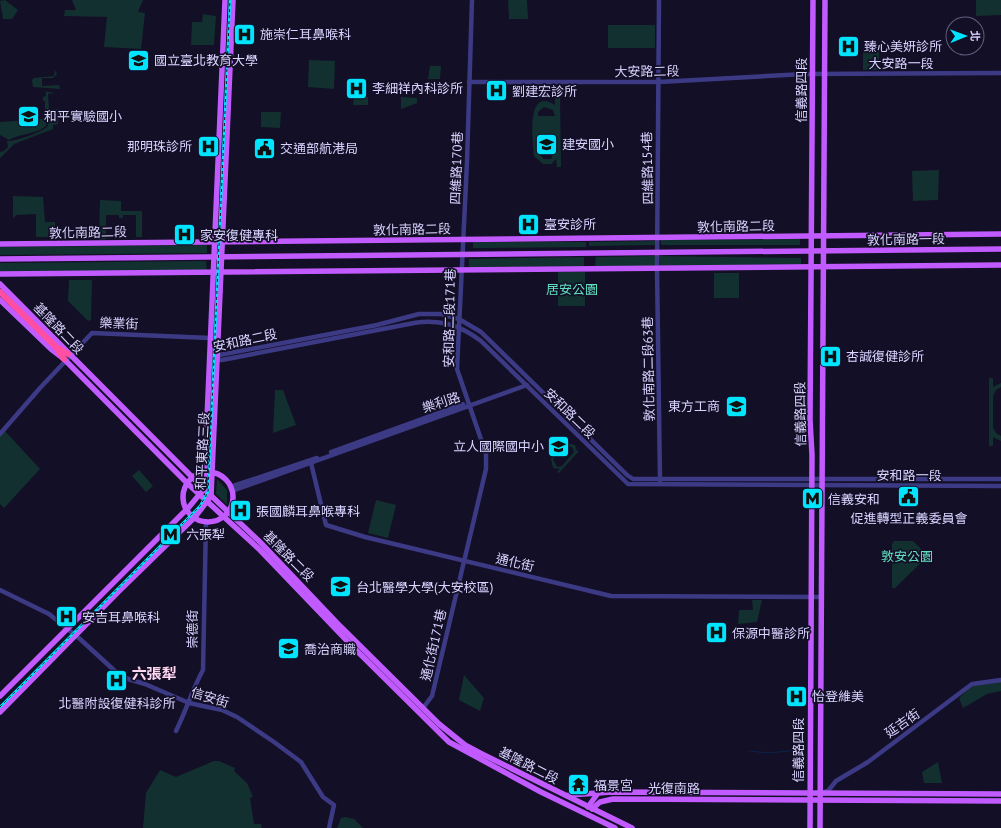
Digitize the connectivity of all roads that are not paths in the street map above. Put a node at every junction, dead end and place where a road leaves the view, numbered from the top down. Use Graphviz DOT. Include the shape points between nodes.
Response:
graph roads {
  1 [pos="225,0"];
  2 [pos="233,0"];
  3 [pos="472,0"];
  4 [pos="659,0"];
  5 [pos="813,0"];
  6 [pos="825,0"];
  7 [pos="1001,73"];
  8 [pos="812,74"];
  9 [pos="824,74"];
  10 [pos="470,82"];
  11 [pos="659,82"];
  12 [pos="1001,234"];
  13 [pos="812,236"];
  14 [pos="823,236"];
  15 [pos="658,238"];
  16 [pos="463,239"];
  17 [pos="214,242"];
  18 [pos="222,242"];
  19 [pos="0,244"];
  20 [pos="1001,249"];
  21 [pos="812,251"];
  22 [pos="823,251"];
  23 [pos="658,253"];
  24 [pos="462,255"];
  25 [pos="213,256"];
  26 [pos="221,256"];
  27 [pos="0,259"];
  28 [pos="1001,265"];
  29 [pos="812,267"];
  30 [pos="823,267"];
  31 [pos="657,268"];
  32 [pos="461,270"];
  33 [pos="213,272"];
  34 [pos="221,272"];
  35 [pos="0,274"];
  36 [pos="0,284"];
  37 [pos="0,292"];
  38 [pos="0,300"];
  39 [pos="459,319"];
  40 [pos="458,326"];
  41 [pos="210,338"];
  42 [pos="209,357"];
  43 [pos="217,357"];
  44 [pos="67,358"];
  45 [pos="532,383"];
  46 [pos="526,385"];
  47 [pos="469,405"];
  48 [pos="0,434"];
  49 [pos="311,463"];
  50 [pos="204,472"];
  51 [pos="212,472"];
  52 [pos="192,477"];
  53 [pos="660,479"];
  54 [pos="1001,479"];
  55 [pos="187,483"];
  56 [pos="817,483"];
  57 [pos="660,485"];
  58 [pos="1001,486"];
  59 [pos="231,489"];
  60 [pos="202,492"];
  61 [pos="211,496"];
  62 [pos="479,499"];
  63 [pos="208,502"];
  64 [pos="187,509"];
  65 [pos="228,512"];
  66 [pos="195,517"];
  67 [pos="223,517"];
  68 [pos="206,521"];
  69 [pos="465,561"];
  70 [pos="0,590"];
  71 [pos="810,596"];
  72 [pos="821,596"];
  73 [pos="67,628"];
  74 [pos="76,635"];
  75 [pos="1001,680"];
  76 [pos="0,696"];
  77 [pos="188,703"];
  78 [pos="423,708"];
  79 [pos="0,712"];
  80 [pos="176,732"];
  81 [pos="598,793"];
  82 [pos="809,794"];
  83 [pos="820,794"];
  84 [pos="1001,794"];
  85 [pos="567,796"];
  86 [pos="809,801"];
  87 [pos="820,801"];
  88 [pos="1001,802"];
  89 [pos="588,805"];
  90 [pos="594,808"];
  91 [pos="587,813"];
  92 [pos="329,828"];
  93 [pos="615,828"];
  94 [pos="632,828"];
  95 [pos="810,828"];
  96 [pos="820,828"];
  1 -- 17 [label="main road, 和平東路三段"];
  2 -- 18 [label="main road, 和平東路三段"];
  3 -- 10 [label="street, 四維路170巷"];
  4 -- 11 [label="street, 四維路154巷"];
  5 -- 8 [label="main road, 信義路四段"];
  6 -- 9 [label="main road, 信義路四段"];
  7 -- 9 [label="street, 大安路一段"];
  8 -- 9 [label="street, 大安路二段"];
  8 -- 11 [label="street, 大安路二段"];
  8 -- 13 [label="main road, 信義路四段"];
  9 -- 14 [label="main road, 信義路四段"];
  10 -- 11 [label="street, 大安路二段"];
  10 -- 16 [label="street, 四維路170巷"];
  11 -- 15 [label="street, 四維路154巷"];
  12 -- 14 [label="main road, 敦化南路一段"];
  13 -- 14 [label="main road, 敦化南路二段"];
  13 -- 15 [label="main road, 敦化南路二段"];
  13 -- 21 [label="main road, 信義路四段"];
  14 -- 22 [label="main road, 信義路四段"];
  15 -- 16 [label="main road, 敦化南路二段"];
  15 -- 23 [label="street, 四維路154巷"];
  16 -- 18 [label="main road, 敦化南路二段"];
  16 -- 24 [label="street, 四維路170巷"];
  17 -- 18 [label="main road, 敦化南路二段"];
  17 -- 19 [label="main road, 敦化南路二段"];
  17 -- 25 [label="main road, 和平東路三段"];
  18 -- 26 [label="main road, 和平東路三段"];
  20 -- 22 [label="main road, 敦化南路一段"];
  21 -- 22 [label="main road, 敦化南路一段"];
  21 -- 23 [label="main road, 敦化南路二段"];
  21 -- 29 [label="main road, 信義路四段"];
  22 -- 30 [label="main road, 信義路四段"];
  23 -- 24 [label="main road, 敦化南路二段"];
  23 -- 31 [label="street, 敦化南路二段63巷"];
  24 -- 26 [label="main road, 敦化南路二段"];
  24 -- 32 [label="street, 安和路二段171巷"];
  25 -- 26 [label="main road, 敦化南路二段"];
  25 -- 27 [label="main road, 敦化南路二段"];
  25 -- 33 [label="main road, 和平東路三段"];
  26 -- 34 [label="main road, 和平東路三段"];
  28 -- 30 [label="main road, 敦化南路一段"];
  29 -- 30 [label="main road"];
  29 -- 31 [label="main road"];
  29 -- 56 [label="main road, 信義路四段" via="810,420"];
  30 -- 56 [label="main road, 信義路四段"];
  31 -- 32 [label="main road"];
  31 -- 53 [label="street, 敦化南路二段63巷"];
  32 -- 34 [label="main road"];
  32 -- 39 [label="street, 安和路二段171巷"];
  33 -- 34 [label="main road"];
  33 -- 35 [label="main road"];
  33 -- 41 [label="main road, 和平東路三段"];
  34 -- 43 [label="main road, 和平東路三段"];
  36 -- 44 [label="main road, 基隆路二段"];
  37 -- 44 [label="highway"];
  38 -- 44 [label="main road, 基隆路二段" via="51,350"];
  39 -- 40 [label="street, 安和路二段171巷"];
  39 -- 43 [label="street, 安和路二段" via="441,314 418,314 377,325"];
  39 -- 45 [label="street, 安和路二段" via="481,332"];
  40 -- 43 [label="street, 安和路二段" via="435,321 420,322 229,358"];
  40 -- 46 [label="street, 安和路二段" via="481,341"];
  40 -- 47 [label="street, 安和路二段171巷" via="457,370"];
  41 -- 42 [label="main road, 和平東路三段"];
  41 -- 44 [label="street, 樂業街" via="92,333"];
  42 -- 43 [label="street, 安和路二段"];
  42 -- 50 [label="main road, 和平東路三段"];
  43 -- 51 [label="main road, 和平東路三段"];
  44 -- 48 [label="street, 樂業街"];
  44 -- 52 [label="main road, 基隆路二段"];
  44 -- 55 [label="main road, 基隆路二段"];
  45 -- 46 [label="street"];
  45 -- 53 [label="street, 安和路二段" via="626,475 634,479"];
  46 -- 47 [label="street"];
  46 -- 57 [label="street, 安和路二段" via="626,483"];
  47 -- 49 [label="street, 樂利路"];
  47 -- 59 [label="street, 樂利路" via="464,404"];
  47 -- 62 [label="street, 安和路二段171巷" via="486,454 486,469"];
  49 -- 59 [label="street, 樂利路"];
  49 -- 69 [label="street, 通化街" via="326,525"];
  50 -- 51 [label="main road"];
  50 -- 52 [label="main road"];
  50 -- 60 [label="main road, 和平東路三段"];
  51 -- 59 [label="main road" via="223,477"];
  51 -- 61 [label="main road, 和平東路三段"];
  52 -- 55 [label="main road"];
  52 -- 60 [label="main road, 基隆路二段"];
  53 -- 56 [label="street, 安和路二段" via="714,478"];
  53 -- 57 [label="street, 敦化南路二段63巷"];
  54 -- 56 [label="street, 安和路一段"];
  55 -- 60 [label="main road, 基隆路二段"];
  55 -- 64 [label="main road" via="183,497"];
  56 -- 57 [label="street, 安和路二段"];
  56 -- 58 [label="street, 安和路一段"];
  56 -- 71 [label="main road, 信義路四段"];
  56 -- 72 [label="main road, 信義路四段"];
  59 -- 65 [label="main road"];
  60 -- 61 [label="main road, 基隆路二段"];
  60 -- 63 [label="main road, 基隆路二段"];
  60 -- 64 [label="main road, 和平東路三段"];
  61 -- 63 [label="main road, 和平東路三段"];
  61 -- 65 [label="main road, 基隆路二段"];
  62 -- 69 [label="street, 通化街171巷"];
  63 -- 66 [label="main road, 和平東路三段"];
  63 -- 67 [label="main road, 基隆路二段"];
  64 -- 66 [label="main road"];
  64 -- 73 [label="main road, 和平東路三段"];
  65 -- 67 [label="main road"];
  65 -- 78 [label="main road, 基隆路二段"];
  66 -- 68 [label="main road"];
  66 -- 74 [label="main road, 和平東路三段"];
  67 -- 68 [label="main road" via="215,521"];
  67 -- 91 [label="main road, 基隆路二段" via="260,550 449,742 541,792"];
  68 -- 77 [label="street, 崇德街" via="203,670"];
  69 -- 71 [label="street, 通化街" via="611,596"];
  69 -- 78 [label="street, 通化街171巷" via="432,696"];
  70 -- 73 [label="street, 信安街" via="49,614"];
  71 -- 72 [label="street, 通化街"];
  71 -- 82 [label="main road, 信義路四段"];
  72 -- 83 [label="main road, 信義路四段"];
  73 -- 74 [label="street, 信安街"];
  73 -- 76 [label="main road, 和平東路三段"];
  74 -- 77 [label="street, 信安街" via="116,672"];
  74 -- 79 [label="main road, 和平東路三段"];
  75 -- 83 [label="street, 延吉街" via="972,684 868,762 836,781 828,791"];
  77 -- 80 [label="street, 崇德街"];
  77 -- 92 [label="street, 信安街" via="229,713 301,762 323,797 334,805"];
  78 -- 85 [label="main road, 基隆路二段" via="465,745"];
  81 -- 82 [label="main road, 光復南路"];
  81 -- 85 [label="main road, 光復南路"];
  81 -- 89 [label="main road"];
  82 -- 83 [label="main road, 光復南路"];
  82 -- 86 [label="main road, 信義路四段"];
  83 -- 84 [label="main road, 光復南路"];
  83 -- 87 [label="main road, 信義路四段"];
  85 -- 89 [label="main road, 基隆路二段"];
  86 -- 87 [label="main road, 光復南路"];
  86 -- 90 [label="main road, 光復南路" via="606,799"];
  86 -- 95 [label="main road, 信義路四段"];
  87 -- 88 [label="main road, 光復南路"];
  87 -- 96 [label="main road, 信義路四段"];
  89 -- 90 [label="main road, 基隆路二段"];
  89 -- 91 [label="main road"];
  90 -- 91 [label="main road, 光復南路"];
  90 -- 94 [label="main road, 基隆路二段"];
  91 -- 93 [label="main road, 基隆路二段"];
}
